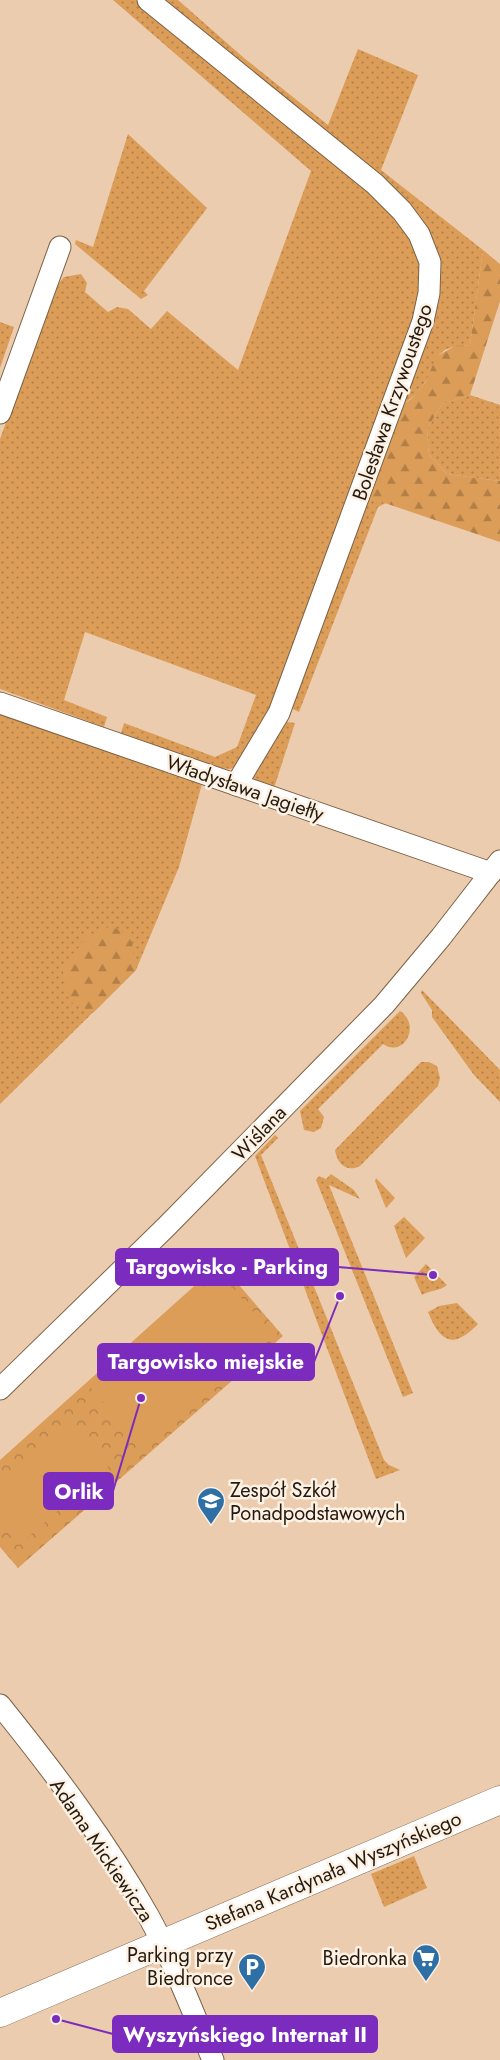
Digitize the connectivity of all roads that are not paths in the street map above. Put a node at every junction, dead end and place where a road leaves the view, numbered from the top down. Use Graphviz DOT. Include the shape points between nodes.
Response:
graph roads {
  1 [pos="148,0"];
  2 [pos="60,247"];
  3 [pos="0,413"];
  4 [pos="0,703"];
  5 [pos="236,785"];
  6 [pos="495,867"];
  7 [pos="0,1389"];
  8 [pos="0,1705"];
  9 [pos="500,1800"];
  10 [pos="162,1943"];
  11 [pos="0,2013"];
  12 [pos="213,2060"];
  1 -- 5 [label="street, Bolesława Krzywoustego" via="375,184 419,234 430,262 429,293 423,321 351,520 279,713"];
  2 -- 3 [label="street"];
  4 -- 5 [label="street, Władysława Jagiełły"];
  5 -- 6 [label="street, Władysława Jagiełły"];
  6 -- 7 [label="street, Wiślana" via="384,1005 161,1232"];
  8 -- 10 [label="street, Adama Mickiewicza" via="114,1860"];
  9 -- 10 [label="street, Stefana Kardynała Wyszyńskiego"];
  10 -- 11 [label="street, Stefana Kardynała Wyszyńskiego"];
  10 -- 12 [label="street, Adama Mickiewicza"];
}
